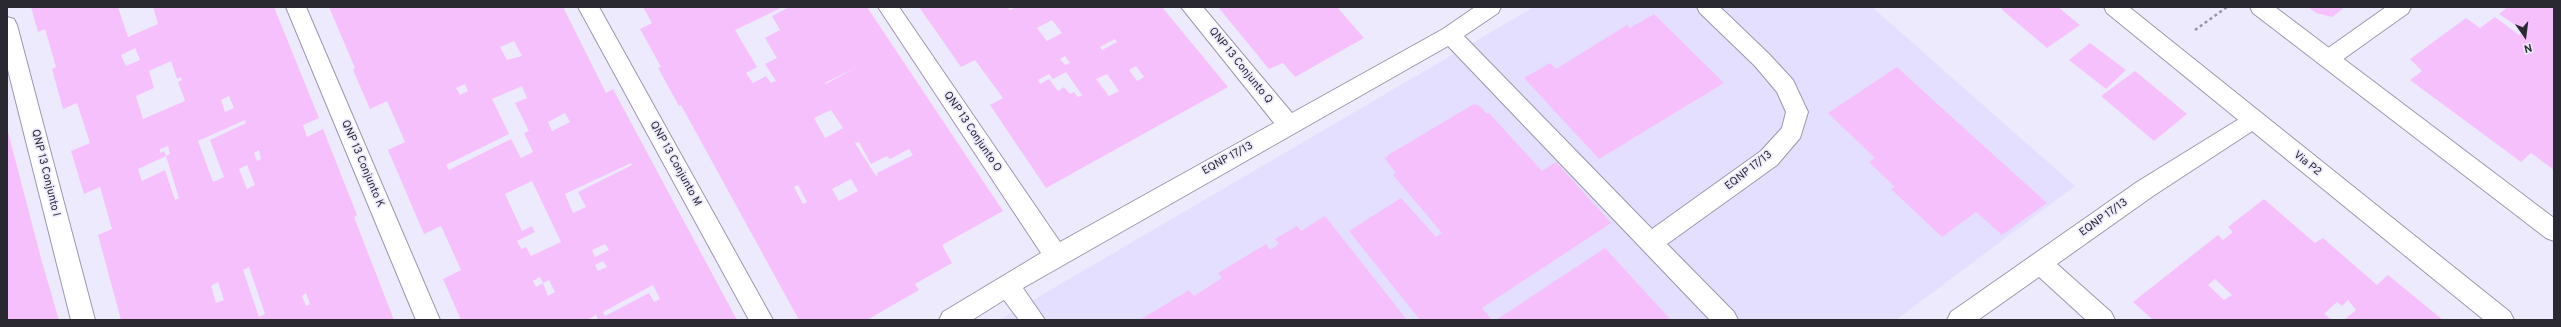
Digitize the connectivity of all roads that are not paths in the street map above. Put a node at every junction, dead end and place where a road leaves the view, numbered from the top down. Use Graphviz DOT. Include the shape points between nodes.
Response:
graph roads {
  1 [pos="296,7"];
  2 [pos="588,7"];
  3 [pos="888,7"];
  4 [pos="1191,7"];
  5 [pos="1708,7"];
  6 [pos="2114,7"];
  7 [pos="2260,7"];
  8 [pos="2401,7"];
  9 [pos="1486,8"];
  10 [pos="7,25"];
  11 [pos="1450,35"];
  12 [pos="2328,59"];
  13 [pos="2252,120"];
  14 [pos="1289,125"];
  15 [pos="2554,231"];
  16 [pos="1650,243"];
  17 [pos="1056,256"];
  18 [pos="2041,264"];
  19 [pos="1008,286"];
  20 [pos="83,320"];
  21 [pos="428,320"];
  22 [pos="761,320"];
  23 [pos="951,320"];
  24 [pos="1032,320"];
  25 [pos="1726,320"];
  26 [pos="1959,320"];
  27 [pos="2103,320"];
  28 [pos="2502,320"];
  1 -- 21 [label="street, QNP 13 Conjunto K"];
  2 -- 22 [label="street, QNP 13 Conjunto M"];
  3 -- 17 [label="street, QNP 13 Conjunto O"];
  4 -- 14 [label="street, QNP 13 Conjunto Q"];
  5 -- 16 [label="street, EQNP 17/13" via="1785,86 1797,112 1792,132 1769,158"];
  6 -- 13 [label="street, Via P2"];
  7 -- 12 [label="street"];
  8 -- 12 [label="street"];
  9 -- 11 [label="street, EQNP 17/13"];
  10 -- 20 [label="street, QNP 13 Conjunto I"];
  11 -- 14 [label="street, EQNP 17/13"];
  11 -- 16 [label="street"];
  12 -- 15 [label="street"];
  13 -- 18 [label="street, EQNP 17/13" via="2145,189"];
  13 -- 28 [label="street, Via P2"];
  14 -- 17 [label="street, EQNP 17/13"];
  16 -- 25 [label="street"];
  17 -- 19 [label="street, EQNP 17/13"];
  18 -- 26 [label="street, EQNP 17/13"];
  18 -- 27 [label="street"];
  19 -- 23 [label="street, EQNP 17/13"];
  19 -- 24 [label="street"];
}
